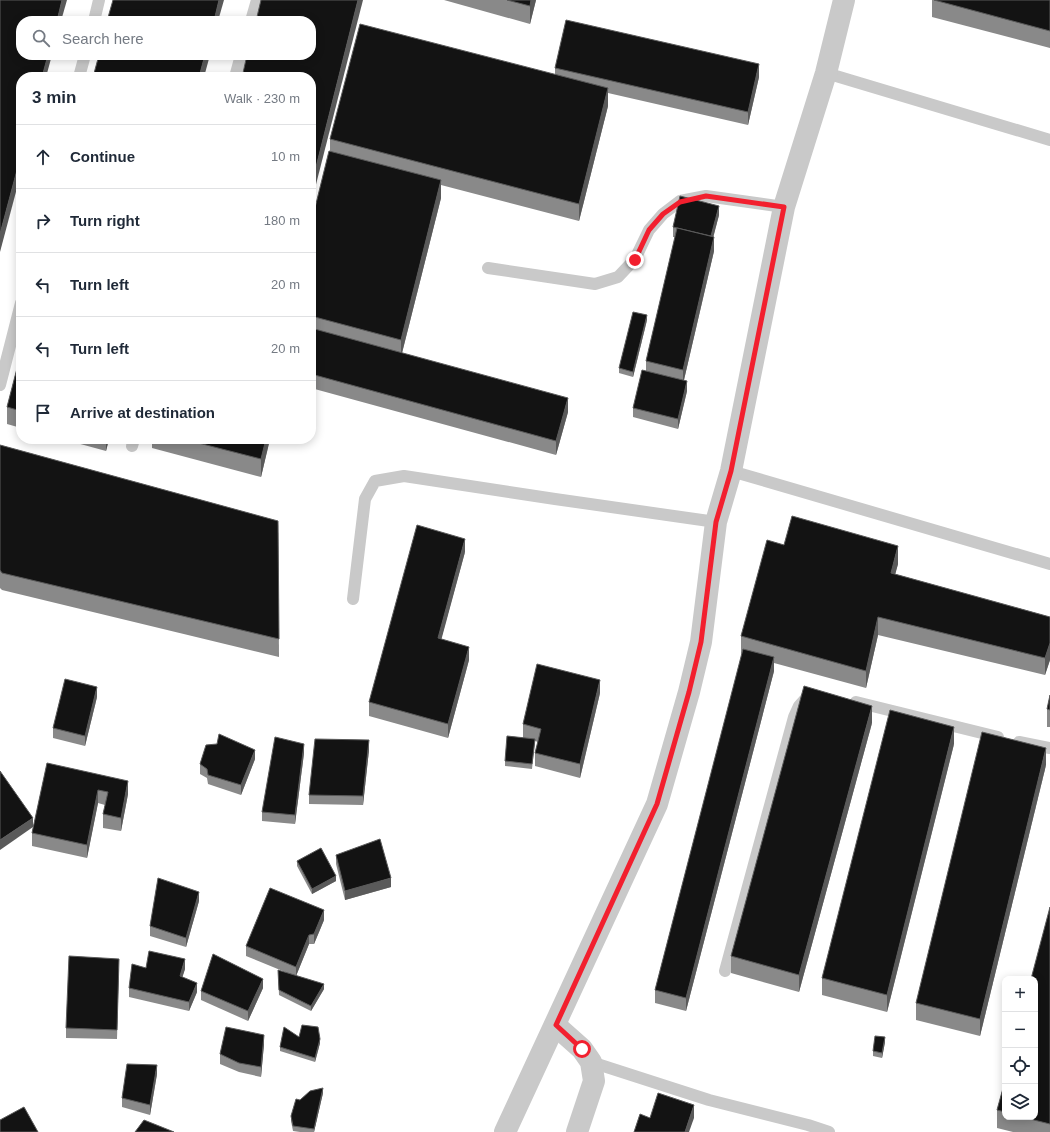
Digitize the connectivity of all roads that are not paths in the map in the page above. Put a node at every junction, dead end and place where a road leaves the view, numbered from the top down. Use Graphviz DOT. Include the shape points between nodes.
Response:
graph roads {
  1 [pos="99,0"];
  2 [pos="257,0"];
  3 [pos="844,0"];
  4 [pos="95,16"];
  5 [pos="252,16"];
  6 [pos="84,60"];
  7 [pos="240,60"];
  8 [pos="80,72"];
  9 [pos="236,72"];
  10 [pos="826,73"];
  11 [pos="1050,140"];
  12 [pos="784,207"];
  13 [pos="488,268"];
  14 [pos="16,323"];
  15 [pos="0,385"];
  16 [pos="731,471"];
  17 [pos="716,522"];
  18 [pos="1050,564"];
  19 [pos="353,599"];
  20 [pos="819,694"];
  21 [pos="842,698"];
  22 [pos="1050,748"];
  23 [pos="725,971"];
  24 [pos="556,1025"];
  25 [pos="591,1062"];
  26 [pos="505,1132"];
  27 [pos="577,1132"];
  28 [pos="829,1132"];
  1 -- 4 [label="lane"];
  2 -- 5 [label="lane"];
  3 -- 10 [label="street"];
  6 -- 8 [label="lane"];
  7 -- 9 [label="lane"];
  10 -- 11 [label="lane"];
  10 -- 12 [label="street"];
  12 -- 13 [label="lane" via="706,196 680,202 663,214 649,230 635,260 618,278 595,284"];
  12 -- 16 [label="street"];
  14 -- 15 [label="lane"];
  16 -- 17 [label="street"];
  16 -- 18 [label="lane"];
  17 -- 19 [label="lane" via="404,476 375,481 365,499"];
  17 -- 24 [label="street" via="701,642 657,804"];
  20 -- 23 [label="lane" via="812,693 804,699 794,717"];
  21 -- 22 [label="lane"];
  24 -- 25 [label="street" via="582,1049"];
  24 -- 26 [label="street"];
  25 -- 27 [label="street" via="594,1081"];
  25 -- 28 [label="lane" via="709,1100"];
}
